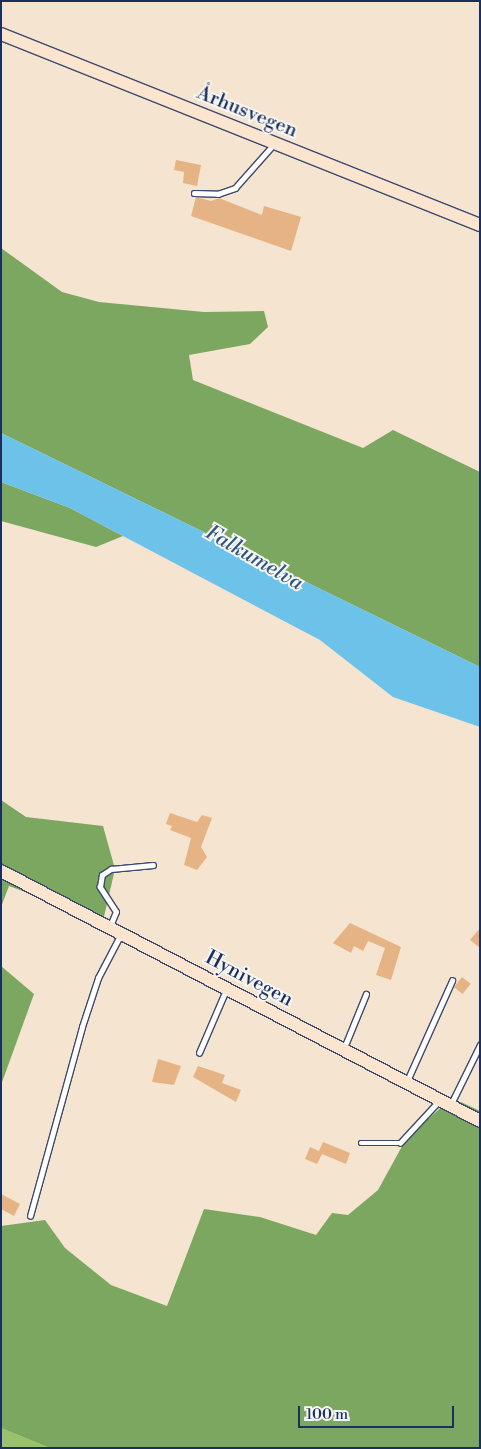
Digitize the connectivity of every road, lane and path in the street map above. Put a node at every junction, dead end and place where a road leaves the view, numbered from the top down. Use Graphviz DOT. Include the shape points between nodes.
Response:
graph roads {
  1 [pos="1,34"];
  2 [pos="275,143"];
  3 [pos="194,192"];
  4 [pos="480,225"];
  5 [pos="153,865"];
  6 [pos="1,872"];
  7 [pos="110,928"];
  8 [pos="122,934"];
  9 [pos="452,981"];
  10 [pos="227,988"];
  11 [pos="366,994"];
  12 [pos="480,1045"];
  13 [pos="344,1050"];
  14 [pos="199,1053"];
  15 [pos="406,1082"];
  16 [pos="445,1103"];
  17 [pos="480,1121"];
  18 [pos="361,1143"];
  19 [pos="30,1216"];
  1 -- 2 [label="main road, Århusvegen"];
  2 -- 3 [label="lane" via="235,188 218,194"];
  2 -- 4 [label="main road, Århusvegen"];
  5 -- 7 [label="lane" via="111,869 102,875 100,887 116,912"];
  6 -- 7 [label="main road, Hynivegen"];
  7 -- 8 [label="main road, Hynivegen"];
  8 -- 10 [label="main road, Hynivegen"];
  8 -- 19 [label="lane" via="98,978 82,1027"];
  9 -- 15 [label="lane"];
  10 -- 13 [label="main road, Hynivegen"];
  10 -- 14 [label="lane"];
  11 -- 13 [label="lane"];
  12 -- 16 [label="lane"];
  13 -- 15 [label="main road, Hynivegen"];
  15 -- 16 [label="main road, Hynivegen"];
  16 -- 17 [label="main road, Hynivegen"];
  16 -- 18 [label="lane" via="400,1144"];
}
